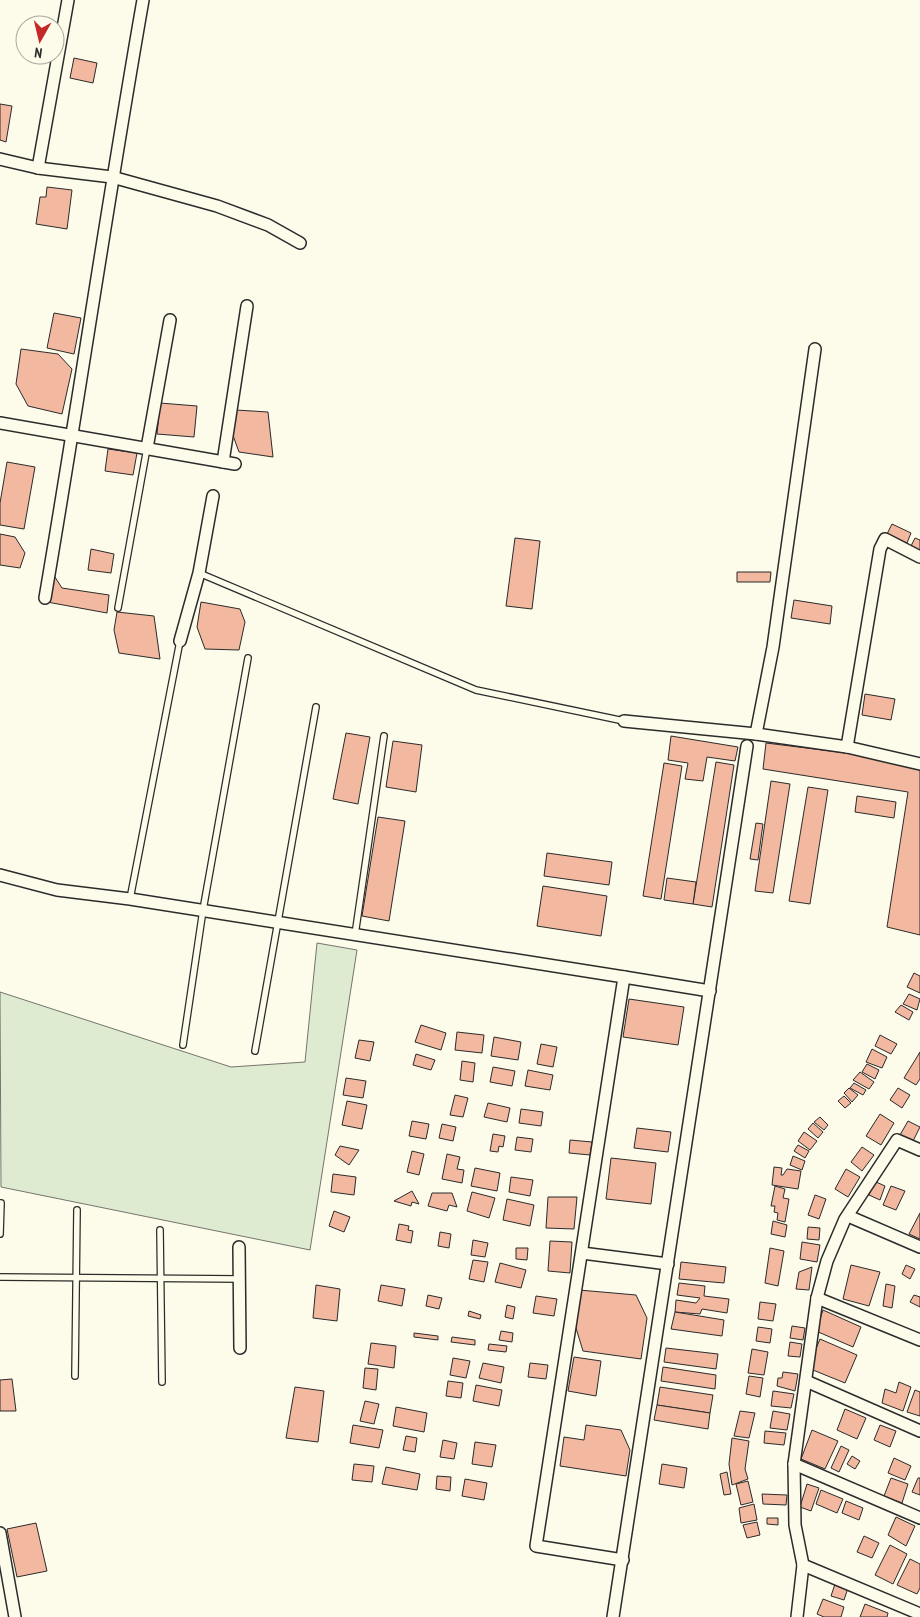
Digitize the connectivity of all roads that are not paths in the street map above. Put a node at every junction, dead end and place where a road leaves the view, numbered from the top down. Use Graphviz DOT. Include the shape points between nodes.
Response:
graph roads {
  1 [pos="68,0"];
  2 [pos="144,0"];
  3 [pos="0,159"];
  4 [pos="38,168"];
  5 [pos="112,177"];
  6 [pos="300,243"];
  7 [pos="247,306"];
  8 [pos="170,320"];
  9 [pos="816,349"];
  10 [pos="0,423"];
  11 [pos="73,436"];
  12 [pos="148,448"];
  13 [pos="223,462"];
  14 [pos="235,464"];
  15 [pos="213,496"];
  16 [pos="920,557"];
  17 [pos="199,573"];
  18 [pos="45,598"];
  19 [pos="118,608"];
  20 [pos="180,641"];
  21 [pos="248,658"];
  22 [pos="316,706"];
  23 [pos="624,721"];
  24 [pos="756,734"];
  25 [pos="384,736"];
  26 [pos="747,746"];
  27 [pos="847,747"];
  28 [pos="920,764"];
  29 [pos="0,875"];
  30 [pos="130,899"];
  31 [pos="203,910"];
  32 [pos="279,922"];
  33 [pos="355,935"];
  34 [pos="624,977"];
  35 [pos="710,991"];
  36 [pos="183,1045"];
  37 [pos="255,1050"];
  38 [pos="920,1150"];
  39 [pos="1,1203"];
  40 [pos="77,1210"];
  41 [pos="848,1216"];
  42 [pos="160,1230"];
  43 [pos="0,1234"];
  44 [pos="240,1247"];
  45 [pos="920,1247"];
  46 [pos="582,1253"];
  47 [pos="668,1264"];
  48 [pos="0,1277"];
  49 [pos="76,1277"];
  50 [pos="160,1278"];
  51 [pos="240,1279"];
  52 [pos="817,1298"];
  53 [pos="920,1340"];
  54 [pos="240,1348"];
  55 [pos="75,1376"];
  56 [pos="806,1381"];
  57 [pos="162,1382"];
  58 [pos="920,1431"];
  59 [pos="794,1464"];
  60 [pos="920,1518"];
  61 [pos="0,1533"];
  62 [pos="623,1560"];
  63 [pos="803,1565"];
  64 [pos="920,1614"];
  65 [pos="13,1617"];
  66 [pos="613,1617"];
  67 [pos="797,1617"];
  1 -- 4 [label="street"];
  2 -- 5 [label="street"];
  3 -- 4 [label="street"];
  4 -- 5 [label="street"];
  5 -- 6 [label="street" via="217,206 268,225"];
  5 -- 11 [label="street"];
  7 -- 13 [label="street"];
  8 -- 12 [label="street"];
  9 -- 24 [label="street"];
  10 -- 11 [label="street"];
  11 -- 12 [label="street"];
  11 -- 18 [label="street"];
  12 -- 13 [label="street"];
  12 -- 19 [label="lane"];
  13 -- 14 [label="street"];
  15 -- 17 [label="street"];
  16 -- 27 [label="street" via="885,539 880,548"];
  17 -- 20 [label="street"];
  17 -- 23 [label="lane" via="476,690"];
  20 -- 30 [label="lane"];
  21 -- 31 [label="lane"];
  22 -- 32 [label="lane"];
  23 -- 24 [label="street"];
  24 -- 27 [label="street"];
  25 -- 33 [label="lane"];
  26 -- 35 [label="street"];
  27 -- 28 [label="street"];
  29 -- 30 [label="street" via="57,890"];
  30 -- 31 [label="street"];
  31 -- 32 [label="street"];
  31 -- 36 [label="lane"];
  32 -- 33 [label="street"];
  32 -- 37 [label="lane"];
  33 -- 34 [label="street"];
  34 -- 35 [label="street"];
  34 -- 46 [label="street"];
  35 -- 47 [label="street"];
  38 -- 41 [label="street" via="897,1140"];
  39 -- 43 [label="lane"];
  40 -- 49 [label="lane"];
  41 -- 45 [label="street"];
  41 -- 52 [label="street" via="827,1261"];
  42 -- 50 [label="lane"];
  44 -- 51 [label="street"];
  46 -- 47 [label="street"];
  46 -- 62 [label="street" via="536,1546"];
  47 -- 62 [label="street"];
  48 -- 49 [label="lane"];
  49 -- 50 [label="lane"];
  49 -- 55 [label="lane"];
  50 -- 51 [label="lane"];
  50 -- 57 [label="lane"];
  51 -- 54 [label="street"];
  52 -- 53 [label="street"];
  52 -- 56 [label="street"];
  56 -- 58 [label="street"];
  56 -- 59 [label="street"];
  59 -- 60 [label="street"];
  59 -- 63 [label="street" via="795,1525"];
  61 -- 65 [label="street"];
  62 -- 66 [label="street"];
  63 -- 64 [label="street"];
  63 -- 67 [label="street"];
}
